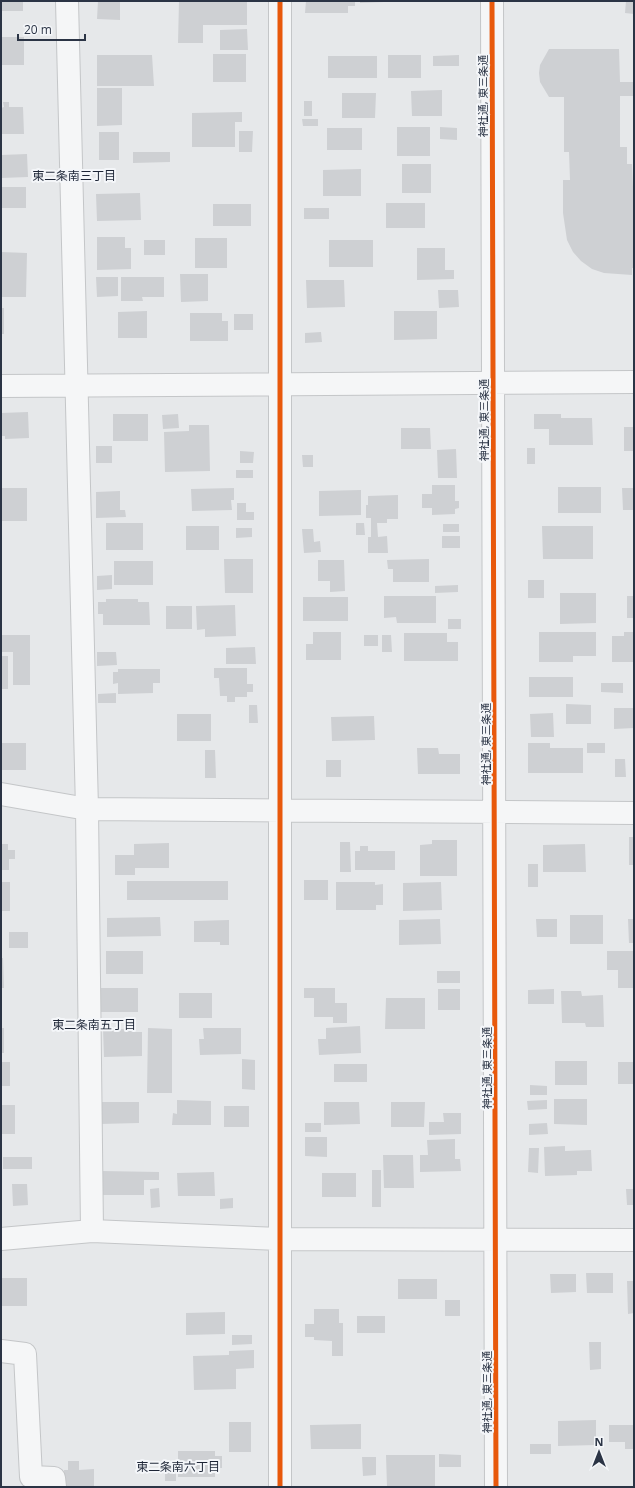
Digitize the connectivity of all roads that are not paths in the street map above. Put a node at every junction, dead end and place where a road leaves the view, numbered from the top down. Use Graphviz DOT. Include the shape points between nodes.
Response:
graph roads {
  1 [pos="67,1"];
  2 [pos="280,1"];
  3 [pos="492,1"];
  4 [pos="634,382"];
  5 [pos="493,383"];
  6 [pos="279,384"];
  7 [pos="1,386"];
  8 [pos="77,386"];
  9 [pos="1,794"];
  10 [pos="87,809"];
  11 [pos="280,810"];
  12 [pos="495,813"];
  13 [pos="634,813"];
  14 [pos="92,1231"];
  15 [pos="1,1239"];
  16 [pos="280,1239"];
  17 [pos="496,1240"];
  18 [pos="634,1240"];
  19 [pos="1,1351"];
  20 [pos="55,1487"];
  21 [pos="280,1487"];
  22 [pos="496,1487"];
  1 -- 8 [label="street"];
  2 -- 6 [label="street"];
  3 -- 5 [label="street, 神社通, 東三条通"];
  4 -- 5 [label="street"];
  5 -- 6 [label="street"];
  5 -- 12 [label="street, 神社通, 東三条通"];
  6 -- 8 [label="street"];
  6 -- 11 [label="street"];
  7 -- 8 [label="street"];
  8 -- 10 [label="street"];
  9 -- 10 [label="street"];
  10 -- 11 [label="street"];
  10 -- 14 [label="street"];
  11 -- 12 [label="street"];
  11 -- 16 [label="street"];
  12 -- 13 [label="street"];
  12 -- 17 [label="street, 神社通, 東三条通"];
  14 -- 15 [label="street"];
  14 -- 16 [label="street"];
  16 -- 17 [label="street"];
  16 -- 21 [label="street"];
  17 -- 18 [label="street"];
  17 -- 22 [label="street, 神社通, 東三条通"];
  19 -- 20 [label="street" via="25,1354 31,1477 54,1478"];
}
